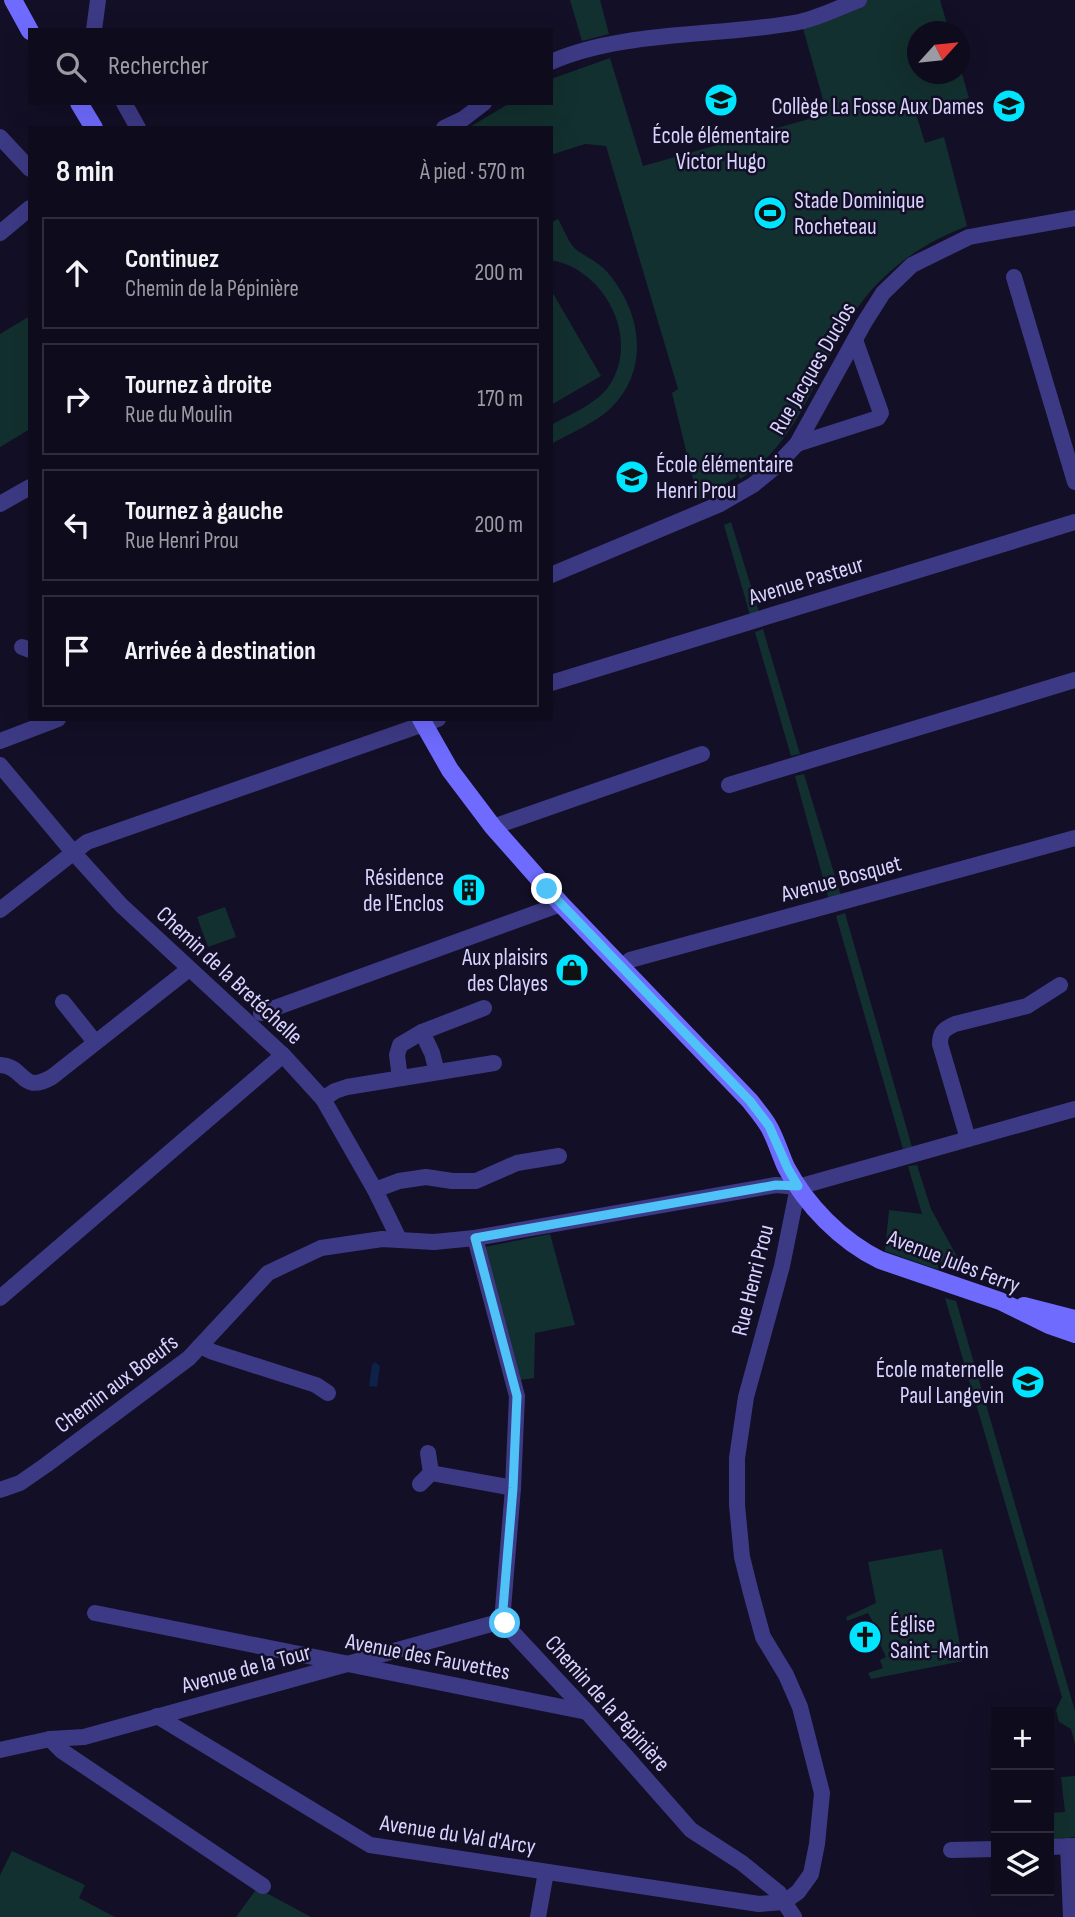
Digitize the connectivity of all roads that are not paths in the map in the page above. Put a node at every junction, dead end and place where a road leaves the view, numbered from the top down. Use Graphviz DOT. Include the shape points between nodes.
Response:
graph roads {
  1 [pos="13,0"];
  2 [pos="24,0"];
  3 [pos="98,0"];
  4 [pos="859,0"];
  5 [pos="28,28"];
  6 [pos="36,28"];
  7 [pos="94,28"];
  8 [pos="553,61"];
  9 [pos="70,105"];
  10 [pos="80,105"];
  11 [pos="125,105"];
  12 [pos="481,105"];
  13 [pos="82,126"];
  14 [pos="92,126"];
  15 [pos="137,126"];
  16 [pos="448,126"];
  17 [pos="0,137"];
  18 [pos="28,167"];
  19 [pos="28,210"];
  20 [pos="1075,218"];
  21 [pos="0,233"];
  22 [pos="1014,277"];
  23 [pos="855,340"];
  24 [pos="797,444"];
  25 [pos="1075,482"];
  26 [pos="28,489"];
  27 [pos="0,504"];
  28 [pos="1075,522"];
  29 [pos="553,574"];
  30 [pos="1075,680"];
  31 [pos="553,682"];
  32 [pos="53,721"];
  33 [pos="428,721"];
  34 [pos="0,741"];
  35 [pos="702,754"];
  36 [pos="0,765"];
  37 [pos="729,785"];
  38 [pos="493,827"];
  39 [pos="1075,838"];
  40 [pos="73,852"];
  41 [pos="561,904"];
  42 [pos="0,910"];
  43 [pos="623,968"];
  44 [pos="189,969"];
  45 [pos="1060,985"];
  46 [pos="63,1002"];
  47 [pos="484,1008"];
  48 [pos="261,1013"];
  49 [pos="422,1032"];
  50 [pos="96,1042"];
  51 [pos="283,1055"];
  52 [pos="494,1063"];
  53 [pos="0,1065"];
  54 [pos="437,1072"];
  55 [pos="400,1078"];
  56 [pos="323,1099"];
  57 [pos="1075,1108"];
  58 [pos="968,1139"];
  59 [pos="559,1156"];
  60 [pos="798,1186"];
  61 [pos="375,1190"];
  62 [pos="475,1238"];
  63 [pos="399,1239"];
  64 [pos="0,1298"];
  65 [pos="1000,1301"];
  66 [pos="1075,1319"];
  67 [pos="1075,1334"];
  68 [pos="200,1346"];
  69 [pos="328,1393"];
  70 [pos="428,1452"];
  71 [pos="513,1488"];
  72 [pos="0,1490"];
  73 [pos="95,1613"];
  74 [pos="502,1621"];
  75 [pos="348,1664"];
  76 [pos="587,1712"];
  77 [pos="157,1716"];
  78 [pos="50,1739"];
  79 [pos="0,1750"];
  80 [pos="1072,1846"];
  81 [pos="1054,1847"];
  82 [pos="991,1849"];
  83 [pos="951,1850"];
  84 [pos="546,1872"];
  85 [pos="263,1886"];
  86 [pos="784,1902"];
  87 [pos="538,1917"];
  88 [pos="794,1917"];
  89 [pos="1071,1917"];
  1 -- 5 [label="street"];
  2 -- 6 [label="street"];
  3 -- 7 [label="street"];
  4 -- 8 [label="street" via="802,22 625,42"];
  9 -- 13 [label="street"];
  10 -- 14 [label="street"];
  11 -- 15 [label="street"];
  12 -- 16 [label="street"];
  17 -- 18 [label="street"];
  19 -- 21 [label="street"];
  20 -- 23 [label="street, Rue Jacques Duclos" via="969,237 912,265 883,293"];
  22 -- 25 [label="street"];
  23 -- 24 [label="street, Rue Jacques Duclos"];
  23 -- 24 [label="street" via="878,418"];
  24 -- 29 [label="street, Rue Jacques Duclos" via="753,485 729,499"];
  26 -- 27 [label="street"];
  28 -- 31 [label="street, Avenue Pasteur"];
  30 -- 37 [label="street"];
  32 -- 34 [label="street"];
  33 -- 38 [label="street" via="463,789"];
  33 -- 40 [label="street" via="87,842"];
  35 -- 38 [label="street"];
  36 -- 40 [label="street, Chemin de la Bretéchelle"];
  38 -- 41 [label="street"];
  39 -- 43 [label="street, Avenue Bosquet" via="630,960"];
  40 -- 42 [label="street"];
  40 -- 44 [label="street, Chemin de la Bretéchelle"];
  41 -- 43 [label="street"];
  41 -- 48 [label="street"];
  43 -- 60 [label="street" via="750,1101 769,1126"];
  44 -- 50 [label="street"];
  44 -- 51 [label="street, Chemin de la Bretéchelle"];
  45 -- 58 [label="street" via="1027,1006 955,1024 940,1035"];
  46 -- 50 [label="street"];
  47 -- 49 [label="street"];
  49 -- 54 [label="street"];
  49 -- 55 [label="street" via="400,1045"];
  50 -- 53 [label="street" via="40,1084 29,1083 14,1069"];
  51 -- 56 [label="street, Chemin de la Bretéchelle"];
  51 -- 64 [label="street"];
  52 -- 54 [label="street"];
  54 -- 55 [label="street"];
  55 -- 56 [label="street" via="347,1087"];
  56 -- 61 [label="street, Chemin de la Bretéchelle"];
  57 -- 58 [label="street, Chemin aux Boeufs"];
  58 -- 60 [label="street, Chemin aux Boeufs"];
  59 -- 61 [label="street" via="517,1163 476,1181 426,1177"];
  60 -- 62 [label="street, Chemin aux Boeufs" via="776,1185"];
  60 -- 65 [label="street, Avenue Jules Ferry" via="825,1220 864,1252"];
  60 -- 86 [label="street, Rue Henri Prou" via="782,1266 746,1397 737,1458 742,1557 751,1593 763,1637 800,1707 822,1793 811,1874"];
  61 -- 63 [label="street, Chemin de la Bretéchelle"];
  62 -- 63 [label="street, Chemin aux Boeufs"];
  62 -- 71 [label="street" via="517,1396"];
  63 -- 68 [label="street, Chemin aux Boeufs" via="321,1248 268,1273"];
  65 -- 66 [label="street"];
  65 -- 67 [label="street, Avenue Jules Ferry"];
  68 -- 69 [label="street"];
  68 -- 72 [label="street, Chemin aux Boeufs" via="46,1465"];
  70 -- 71 [label="street" via="426,1479"];
  71 -- 74 [label="street"];
  73 -- 75 [label="street, Avenue des Fauvettes"];
  74 -- 75 [label="street, Avenue de la Tour"];
  74 -- 76 [label="street, Chemin de la Pépinière"];
  75 -- 76 [label="street, Avenue des Fauvettes"];
  75 -- 77 [label="street, Avenue de la Tour"];
  76 -- 86 [label="street, Chemin de la Pépinière" via="691,1830 742,1863 779,1892"];
  77 -- 78 [label="street, Avenue de la Tour" via="84,1737"];
  77 -- 84 [label="street, Avenue du Val d'Arcy" via="370,1844"];
  78 -- 79 [label="street, Avenue de la Tour"];
  78 -- 85 [label="street"];
  80 -- 81 [label="street"];
  80 -- 89 [label="street"];
  82 -- 83 [label="street"];
  84 -- 86 [label="street, Avenue du Val d'Arcy" via="760,1904"];
  84 -- 87 [label="street"];
  86 -- 88 [label="street"];
}
